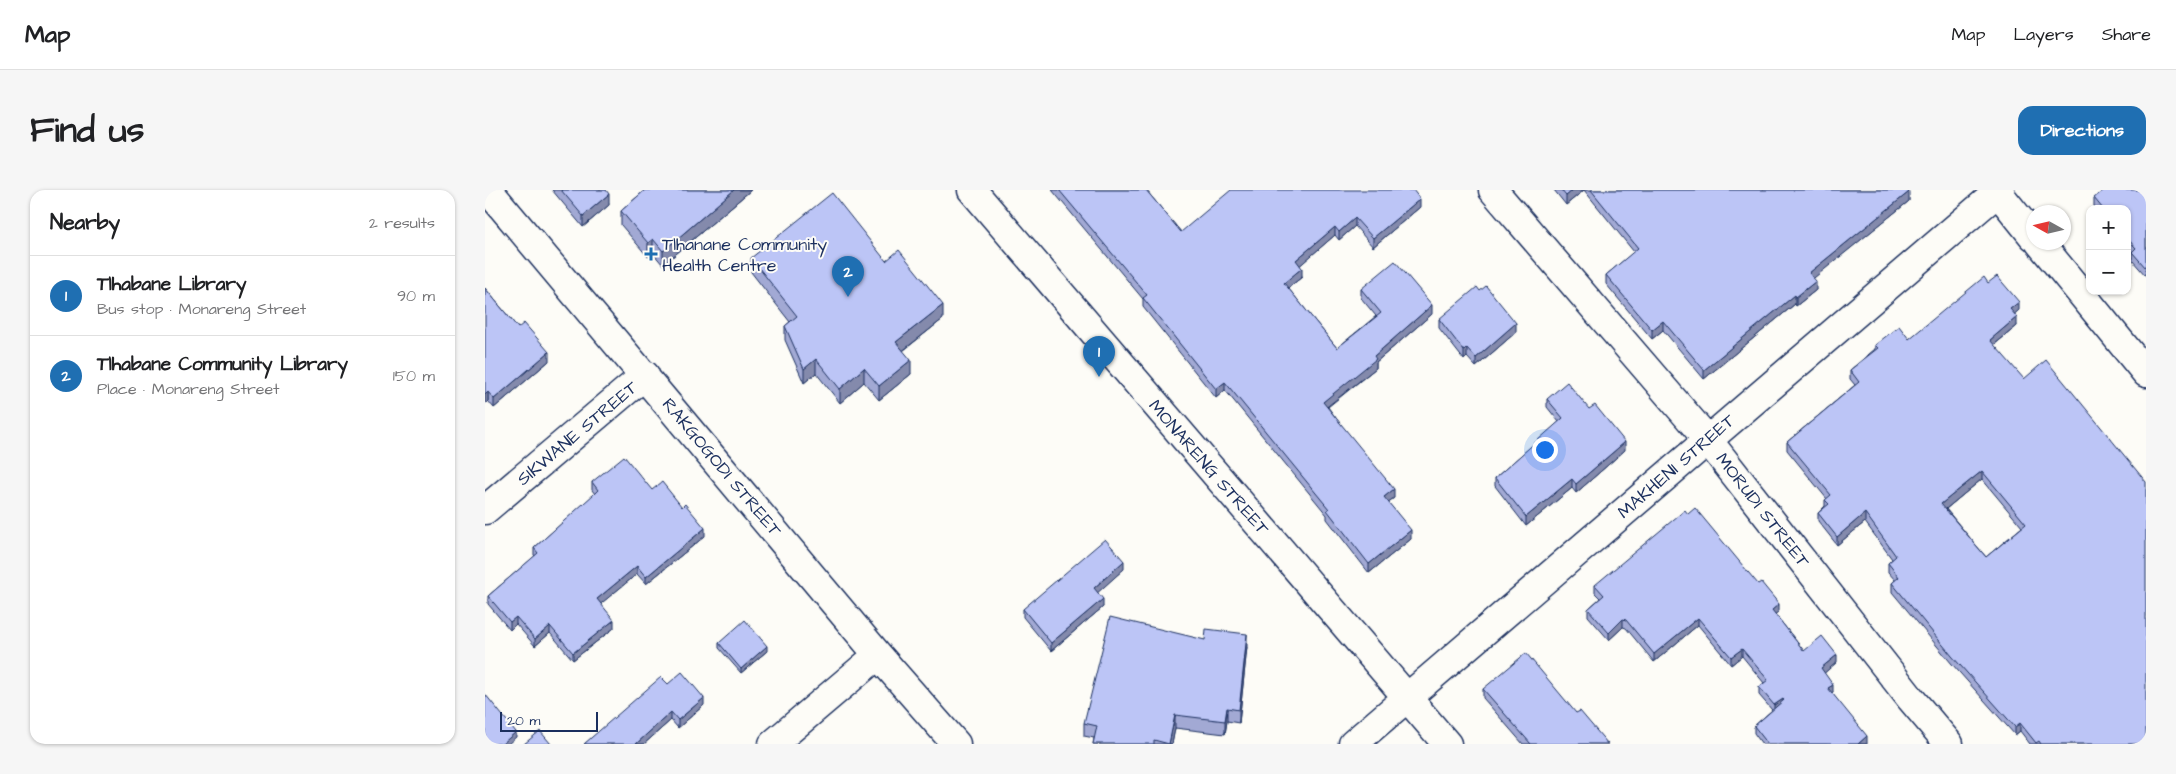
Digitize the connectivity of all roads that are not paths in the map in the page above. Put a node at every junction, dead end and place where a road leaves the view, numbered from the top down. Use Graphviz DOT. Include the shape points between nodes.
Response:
graph roads {
  1 [pos="488,190"];
  2 [pos="972,190"];
  3 [pos="1493,190"];
  4 [pos="1998,191"];
  5 [pos="2026,227"];
  6 [pos="2046,250"];
  7 [pos="2146,373"];
  8 [pos="645,375"];
  9 [pos="1707,439"];
  10 [pos="485,510"];
  11 [pos="878,655"];
  12 [pos="1406,698"];
  13 [pos="773,744"];
  14 [pos="956,744"];
  15 [pos="1353,744"];
  16 [pos="1447,744"];
  17 [pos="1949,744"];
  1 -- 8 [label="street, RAKGOGODI STREET"];
  2 -- 12 [label="street, MONARENG STREET"];
  3 -- 9 [label="street, MORUDI STREET"];
  4 -- 5 [label="street"];
  4 -- 9 [label="street, MAKHENI STREET"];
  6 -- 7 [label="street"];
  8 -- 10 [label="street, SIKWANE STREET"];
  8 -- 11 [label="street, RAKGOGODI STREET"];
  9 -- 12 [label="street, MAKHENI STREET"];
  9 -- 17 [label="street, MORUDI STREET"];
  11 -- 13 [label="street"];
  11 -- 14 [label="street, RAKGOGODI STREET"];
  12 -- 15 [label="street, MAKHENI STREET"];
  12 -- 16 [label="street, MONARENG STREET"];
}
